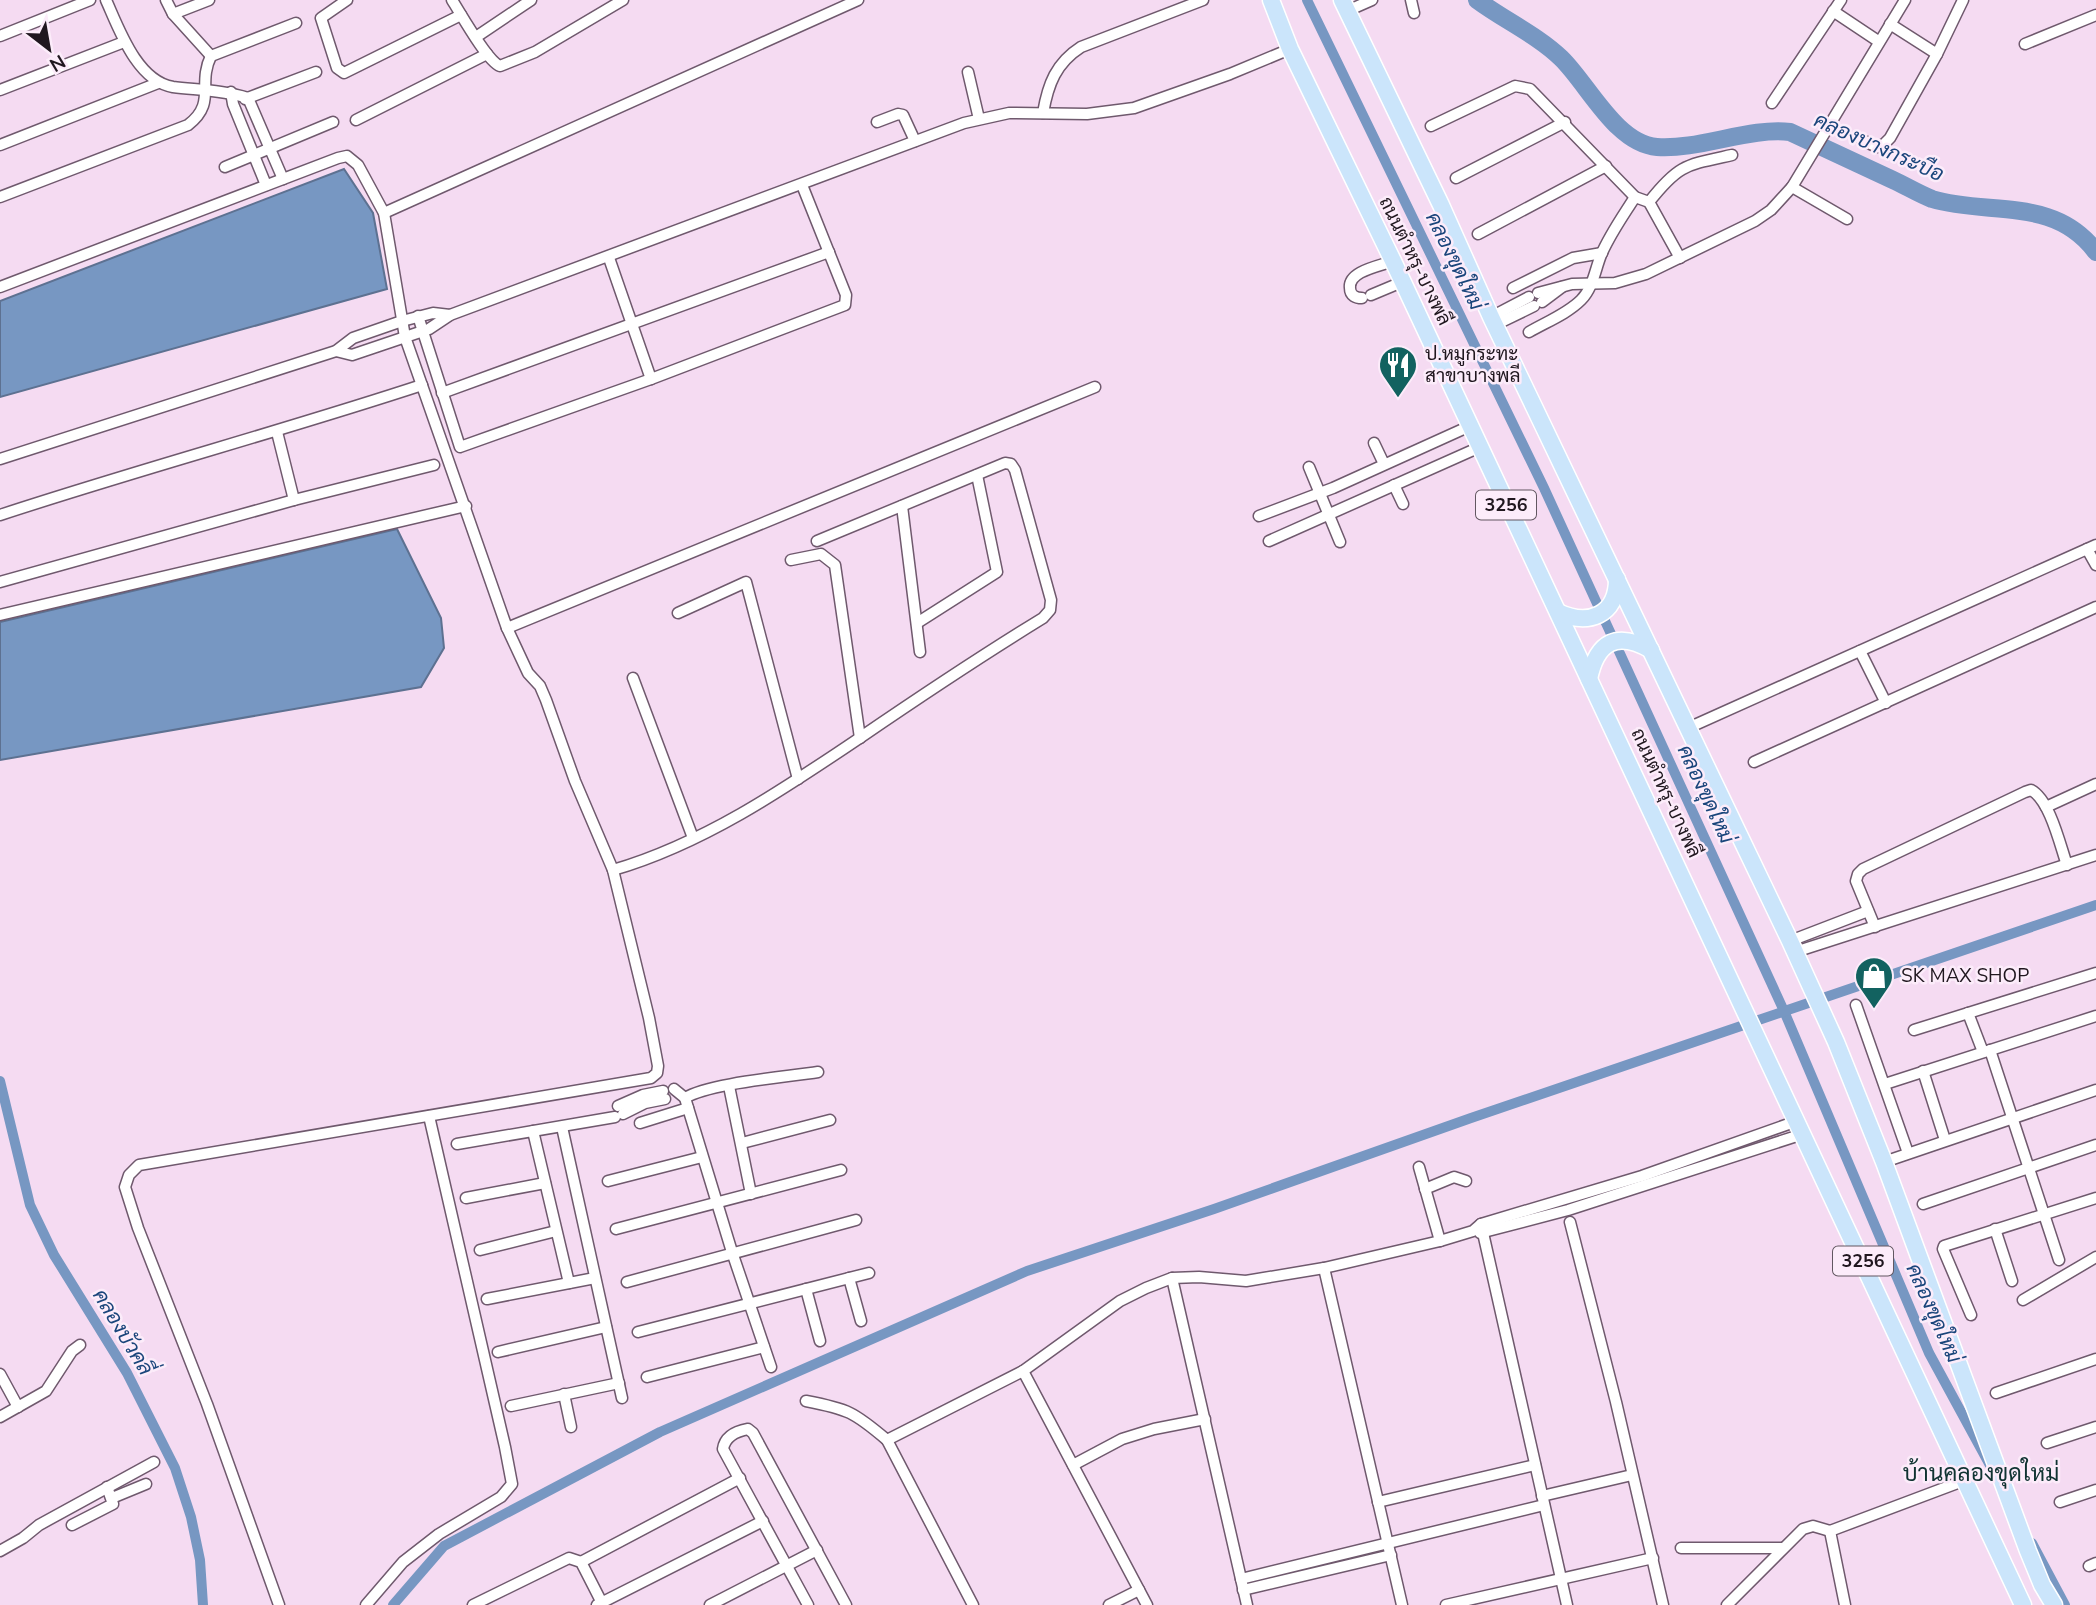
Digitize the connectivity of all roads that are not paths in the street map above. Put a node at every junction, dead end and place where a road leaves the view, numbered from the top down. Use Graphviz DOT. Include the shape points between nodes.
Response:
graph roads {
  1 [pos="90,0"];
  2 [pos="106,0"];
  3 [pos="166,0"];
  4 [pos="209,0"];
  5 [pos="347,0"];
  6 [pos="452,0"];
  7 [pos="531,0"];
  8 [pos="622,0"];
  9 [pos="858,0"];
  10 [pos="1203,0"];
  11 [pos="1270,0"];
  12 [pos="1372,0"];
  13 [pos="1411,0"];
  14 [pos="1841,0"];
  15 [pos="1905,0"];
  16 [pos="1963,0"];
  17 [pos="1344,6"];
  18 [pos="1833,11"];
  19 [pos="1414,13"];
  20 [pos="173,14"];
  21 [pos="461,15"];
  22 [pos="2096,15"];
  23 [pos="296,23"];
  24 [pos="1889,24"];
  25 [pos="0,36"];
  26 [pos="476,37"];
  27 [pos="1878,41"];
  28 [pos="124,42"];
  29 [pos="2025,44"];
  30 [pos="1290,49"];
  31 [pos="487,54"];
  32 [pos="1937,54"];
  33 [pos="211,56"];
  34 [pos="316,72"];
  35 [pos="968,72"];
  36 [pos="158,83"];
  37 [pos="0,90"];
  38 [pos="205,90"];
  39 [pos="231,92"];
  40 [pos="248,98"];
  41 [pos="1772,103"];
  42 [pos="233,104"];
  43 [pos="1043,113"];
  44 [pos="979,119"];
  45 [pos="356,120"];
  46 [pos="333,122"];
  47 [pos="877,122"];
  48 [pos="1565,122"];
  49 [pos="1431,126"];
  50 [pos="1862,140"];
  51 [pos="915,141"];
  52 [pos="0,145"];
  53 [pos="270,149"];
  54 [pos="254,155"];
  55 [pos="1732,155"];
  56 [pos="1606,166"];
  57 [pos="225,167"];
  58 [pos="1456,178"];
  59 [pos="283,179"];
  60 [pos="266,185"];
  61 [pos="802,185"];
  62 [pos="1792,187"];
  63 [pos="0,197"];
  64 [pos="1635,197"];
  65 [pos="1649,202"];
  66 [pos="384,213"];
  67 [pos="1847,219"];
  68 [pos="1478,234"];
  69 [pos="828,252"];
  70 [pos="1602,253"];
  71 [pos="609,258"];
  72 [pos="1680,258"];
  73 [pos="1393,261"];
  74 [pos="1402,282"];
  75 [pos="1592,282"];
  76 [pos="0,287"];
  77 [pos="1513,288"];
  78 [pos="450,315"];
  79 [pos="418,316"];
  80 [pos="402,321"];
  81 [pos="1493,321"];
  82 [pos="632,323"];
  83 [pos="423,331"];
  84 [pos="1529,332"];
  85 [pos="405,337"];
  86 [pos="336,351"];
  87 [pos="652,379"];
  88 [pos="422,385"];
  89 [pos="1095,387"];
  90 [pos="442,393"];
  91 [pos="1470,426"];
  92 [pos="277,432"];
  93 [pos="1374,443"];
  94 [pos="1480,447"];
  95 [pos="0,459"];
  96 [pos="1384,464"];
  97 [pos="434,465"];
  98 [pos="1309,467"];
  99 [pos="977,475"];
  100 [pos="1395,485"];
  101 [pos="1320,493"];
  102 [pos="294,500"];
  103 [pos="1403,504"];
  104 [pos="466,506"];
  105 [pos="902,506"];
  106 [pos="0,515"];
  107 [pos="1328,515"];
  108 [pos="1259,516"];
  109 [pos="817,541"];
  110 [pos="1269,541"];
  111 [pos="1340,542"];
  112 [pos="2092,547"];
  113 [pos="791,560"];
  114 [pos="2096,565"];
  115 [pos="1617,579"];
  116 [pos="0,582"];
  117 [pos="2096,607"];
  118 [pos="1558,612"];
  119 [pos="678,613"];
  120 [pos="0,615"];
  121 [pos="917,623"];
  122 [pos="507,628"];
  123 [pos="1651,650"];
  124 [pos="1860,651"];
  125 [pos="920,652"];
  126 [pos="633,678"];
  127 [pos="1589,679"];
  128 [pos="1886,703"];
  129 [pos="1688,728"];
  130 [pos="860,737"];
  131 [pos="1754,762"];
  132 [pos="798,779"];
  133 [pos="2096,784"];
  134 [pos="2046,807"];
  135 [pos="693,838"];
  136 [pos="2096,855"];
  137 [pos="2067,865"];
  138 [pos="613,870"];
  139 [pos="1868,911"];
  140 [pos="1875,928"];
  141 [pos="1792,946"];
  142 [pos="2096,974"];
  143 [pos="1856,1005"];
  144 [pos="1968,1013"];
  145 [pos="2096,1016"];
  146 [pos="1914,1030"];
  147 [pos="1986,1051"];
  148 [pos="1923,1071"];
  149 [pos="818,1072"];
  150 [pos="636,1080"];
  151 [pos="1885,1084"];
  152 [pos="729,1086"];
  153 [pos="2096,1090"];
  154 [pos="675,1097"];
  155 [pos="644,1099"];
  156 [pos="429,1116"];
  157 [pos="2011,1118"];
  158 [pos="831,1121"];
  159 [pos="640,1123"];
  160 [pos="562,1127"];
  161 [pos="1800,1127"];
  162 [pos="533,1132"];
  163 [pos="1945,1140"];
  164 [pos="741,1143"];
  165 [pos="457,1144"];
  166 [pos="2096,1145"];
  167 [pos="1908,1153"];
  168 [pos="702,1157"];
  169 [pos="1884,1162"];
  170 [pos="1419,1167"];
  171 [pos="2028,1168"];
  172 [pos="841,1170"];
  173 [pos="608,1181"];
  174 [pos="1466,1181"];
  175 [pos="545,1183"];
  176 [pos="1425,1189"];
  177 [pos="751,1195"];
  178 [pos="466,1198"];
  179 [pos="2095,1200"];
  180 [pos="717,1204"];
  181 [pos="1923,1204"];
  182 [pos="2044,1214"];
  183 [pos="856,1220"];
  184 [pos="1570,1222"];
  185 [pos="616,1229"];
  186 [pos="1479,1229"];
  187 [pos="1995,1229"];
  188 [pos="556,1231"];
  189 [pos="1440,1241"];
  190 [pos="480,1250"];
  191 [pos="732,1252"];
  192 [pos="2096,1256"];
  193 [pos="2059,1260"];
  194 [pos="1324,1268"];
  195 [pos="869,1273"];
  196 [pos="595,1278"];
  197 [pos="849,1278"];
  198 [pos="1172,1278"];
  199 [pos="627,1282"];
  200 [pos="2011,1282"];
  201 [pos="569,1283"];
  202 [pos="806,1289"];
  203 [pos="488,1298"];
  204 [pos="2023,1300"];
  205 [pos="749,1303"];
  206 [pos="1971,1315"];
  207 [pos="861,1321"];
  208 [pos="606,1327"];
  209 [pos="638,1332"];
  210 [pos="820,1341"];
  211 [pos="80,1345"];
  212 [pos="764,1347"];
  213 [pos="498,1352"];
  214 [pos="2096,1359"];
  215 [pos="771,1367"];
  216 [pos="1023,1371"];
  217 [pos="0,1374"];
  218 [pos="647,1377"];
  219 [pos="619,1383"];
  220 [pos="1996,1393"];
  221 [pos="564,1394"];
  222 [pos="622,1398"];
  223 [pos="806,1401"];
  224 [pos="511,1406"];
  225 [pos="18,1408"];
  226 [pos="0,1417"];
  227 [pos="1205,1419"];
  228 [pos="571,1427"];
  229 [pos="2096,1427"];
  230 [pos="887,1440"];
  231 [pos="2048,1443"];
  232 [pos="154,1462"];
  233 [pos="1073,1465"];
  234 [pos="1535,1465"];
  235 [pos="1632,1475"];
  236 [pos="740,1478"];
  237 [pos="1963,1481"];
  238 [pos="146,1484"];
  239 [pos="107,1487"];
  240 [pos="2096,1490"];
  241 [pos="112,1497"];
  242 [pos="1543,1500"];
  243 [pos="1378,1502"];
  244 [pos="2060,1502"];
  245 [pos="763,1521"];
  246 [pos="72,1525"];
  247 [pos="1829,1531"];
  248 [pos="1388,1542"];
  249 [pos="1681,1548"];
  250 [pos="1783,1548"];
  251 [pos="817,1550"];
  252 [pos="0,1551"];
  253 [pos="1391,1555"];
  254 [pos="1653,1558"];
  255 [pos="581,1562"];
  256 [pos="788,1566"];
  257 [pos="1561,1579"];
  258 [pos="1242,1584"];
  259 [pos="1139,1590"];
  260 [pos="601,1604"];
  261 [pos="279,1605"];
  262 [pos="366,1605"];
  263 [pos="473,1605"];
  264 [pos="710,1605"];
  265 [pos="808,1605"];
  266 [pos="846,1605"];
  267 [pos="973,1605"];
  268 [pos="1109,1605"];
  269 [pos="1147,1605"];
  270 [pos="1247,1605"];
  271 [pos="1402,1605"];
  272 [pos="1446,1605"];
  273 [pos="1567,1605"];
  274 [pos="1663,1605"];
  275 [pos="1727,1605"];
  276 [pos="1845,1605"];
  277 [pos="2022,1605"];
  278 [pos="2051,1605"];
  1 -- 25 [label="street"];
  2 -- 28 [label="street"];
  3 -- 20 [label="street"];
  4 -- 20 [label="street"];
  5 -- 21 [label="street" via="321,18 337,68 344,73"];
  6 -- 21 [label="street"];
  7 -- 26 [label="street"];
  8 -- 31 [label="street" via="513,62 500,66"];
  9 -- 66 [label="street"];
  10 -- 43 [label="street" via="1070,54 1047,89"];
  11 -- 30 [label="main road, ถนนตำหรุ-บางพลี / 3256"];
  12 -- 17 [label="street"];
  13 -- 19 [label="street"];
  14 -- 18 [label="street"];
  15 -- 24 [label="street"];
  16 -- 32 [label="street"];
  17 -- 81 [label="main road, 3256"];
  18 -- 27 [label="street"];
  18 -- 41 [label="street"];
  20 -- 33 [label="street"];
  21 -- 26 [label="street"];
  22 -- 29 [label="street"];
  23 -- 33 [label="street"];
  24 -- 27 [label="street"];
  24 -- 32 [label="street"];
  26 -- 31 [label="street"];
  27 -- 62 [label="street"];
  28 -- 36 [label="street"];
  28 -- 37 [label="street"];
  30 -- 43 [label="street" via="1134,108"];
  30 -- 73 [label="main road, ถนนตำหรุ-บางพลี / 3256"];
  31 -- 45 [label="street"];
  32 -- 50 [label="street" via="1884,144 1877,147"];
  33 -- 38 [label="street" via="204,73"];
  34 -- 40 [label="street"];
  35 -- 44 [label="street"];
  36 -- 38 [label="street"];
  36 -- 52 [label="street"];
  38 -- 39 [label="street"];
  38 -- 63 [label="street" via="202,112 188,125"];
  39 -- 40 [label="street"];
  39 -- 42 [label="street"];
  40 -- 42 [label="street"];
  40 -- 53 [label="street"];
  42 -- 54 [label="street"];
  43 -- 44 [label="street"];
  44 -- 51 [label="street"];
  46 -- 53 [label="street"];
  47 -- 51 [label="street" via="903,116"];
  48 -- 49 [label="street" via="1530,89 1515,86"];
  48 -- 56 [label="street"];
  48 -- 58 [label="street"];
  51 -- 61 [label="street"];
  53 -- 54 [label="street"];
  53 -- 59 [label="street"];
  54 -- 57 [label="street"];
  54 -- 60 [label="street"];
  55 -- 65 [label="street" via="1681,169"];
  56 -- 64 [label="street"];
  56 -- 68 [label="street"];
  59 -- 60 [label="street"];
  59 -- 66 [label="street" via="347,156 358,165"];
  60 -- 76 [label="street"];
  61 -- 69 [label="street"];
  61 -- 71 [label="street"];
  62 -- 67 [label="street"];
  62 -- 72 [label="street" via="1755,221"];
  64 -- 65 [label="street"];
  64 -- 70 [label="street"];
  65 -- 72 [label="street"];
  66 -- 80 [label="street"];
  69 -- 82 [label="street"];
  69 -- 87 [label="street" via="846,295 845,305"];
  70 -- 75 [label="street"];
  70 -- 77 [label="street" via="1573,258"];
  71 -- 78 [label="street"];
  71 -- 82 [label="street"];
  72 -- 75 [label="street" via="1615,283"];
  73 -- 74 [label="main road, ถนนตำหรุ-บางพลี / 3256"];
  73 -- 74 [label="street" via="1358,274 1352,279 1350,293 1367,297"];
  74 -- 91 [label="main road, ถนนตำหรุ-บางพลี / 3256"];
  75 -- 81 [label="street" via="1562,287"];
  75 -- 84 [label="street" via="1571,308"];
  78 -- 79 [label="street"];
  78 -- 83 [label="street"];
  79 -- 80 [label="street"];
  79 -- 83 [label="street"];
  80 -- 85 [label="street"];
  80 -- 86 [label="street" via="353,338"];
  81 -- 115 [label="main road, 3256"];
  82 -- 87 [label="street"];
  82 -- 90 [label="street"];
  83 -- 85 [label="street"];
  83 -- 90 [label="street"];
  85 -- 86 [label="street" via="352,355"];
  85 -- 88 [label="street"];
  86 -- 95 [label="street"];
  87 -- 90 [label="street" via="460,447"];
  88 -- 92 [label="street"];
  88 -- 104 [label="street"];
  89 -- 122 [label="street"];
  91 -- 94 [label="main road, ถนนตำหรุ-บางพลี / 3256"];
  91 -- 96 [label="street"];
  92 -- 102 [label="street"];
  92 -- 106 [label="street"];
  93 -- 96 [label="street"];
  94 -- 100 [label="street"];
  94 -- 118 [label="main road, ถนนตำหรุ-บางพลี / 3256"];
  96 -- 101 [label="street"];
  97 -- 102 [label="street"];
  98 -- 101 [label="street"];
  99 -- 105 [label="street"];
  99 -- 121 [label="street" via="997,572"];
  99 -- 130 [label="street" via="1005,463 1013,466 1050,610"];
  100 -- 103 [label="street"];
  100 -- 107 [label="street"];
  101 -- 107 [label="street"];
  101 -- 108 [label="street"];
  102 -- 116 [label="street"];
  104 -- 120 [label="street"];
  104 -- 122 [label="street"];
  105 -- 109 [label="street"];
  105 -- 121 [label="street"];
  107 -- 110 [label="street"];
  107 -- 111 [label="street"];
  112 -- 114 [label="street"];
  112 -- 124 [label="street"];
  113 -- 130 [label="street" via="821,554 835,565"];
  115 -- 118 [label="main road" via="1612,604 1601,613 1583,619"];
  115 -- 123 [label="main road, 3256"];
  117 -- 128 [label="street"];
  118 -- 127 [label="main road, ถนนตำหรุ-บางพลี / 3256"];
  119 -- 132 [label="street" via="747,582"];
  121 -- 125 [label="street"];
  122 -- 138 [label="street" via="528,673 540,686"];
  123 -- 127 [label="main road" via="1623,638 1607,645 1592,664"];
  123 -- 129 [label="main road, 3256"];
  124 -- 128 [label="street"];
  124 -- 129 [label="street"];
  126 -- 135 [label="street"];
  127 -- 161 [label="main road, ถนนตำหรุ-บางพลี / 3256"];
  128 -- 131 [label="street"];
  129 -- 141 [label="main road, 3256"];
  130 -- 132 [label="street"];
  132 -- 135 [label="street"];
  133 -- 134 [label="street"];
  134 -- 137 [label="street"];
  134 -- 139 [label="street" via="2038,794 2025,792 1863,869 1856,881"];
  135 -- 138 [label="street"];
  136 -- 137 [label="street"];
  137 -- 140 [label="street"];
  138 -- 150 [label="street" via="658,1066 650,1078"];
  139 -- 140 [label="street"];
  139 -- 141 [label="street"];
  140 -- 141 [label="street"];
  141 -- 169 [label="main road, 3256"];
  142 -- 144 [label="street"];
  143 -- 151 [label="street"];
  144 -- 146 [label="street"];
  144 -- 147 [label="street"];
  145 -- 147 [label="street"];
  147 -- 148 [label="street"];
  147 -- 157 [label="street"];
  148 -- 151 [label="street"];
  148 -- 163 [label="street"];
  149 -- 152 [label="street"];
  150 -- 155 [label="street"];
  150 -- 156 [label="street"];
  151 -- 167 [label="street"];
  152 -- 154 [label="street"];
  152 -- 164 [label="street"];
  153 -- 157 [label="street"];
  154 -- 155 [label="street"];
  154 -- 159 [label="street"];
  154 -- 168 [label="street"];
  155 -- 160 [label="street" via="601,1119"];
  156 -- 261 [label="street" via="139,1165 125,1187"];
  156 -- 262 [label="street" via="512,1484 501,1497 403,1562"];
  157 -- 163 [label="street"];
  157 -- 171 [label="street"];
  158 -- 164 [label="street"];
  160 -- 162 [label="street"];
  160 -- 196 [label="street"];
  161 -- 186 [label="street" via="1568,1210"];
  161 -- 237 [label="main road, ถนนตำหรุ-บางพลี / 3256"];
  162 -- 165 [label="street"];
  162 -- 175 [label="street"];
  163 -- 167 [label="street"];
  164 -- 177 [label="street"];
  166 -- 171 [label="street"];
  167 -- 169 [label="street"];
  168 -- 173 [label="street"];
  168 -- 180 [label="street"];
  169 -- 278 [label="main road, 3256"];
  170 -- 176 [label="street"];
  171 -- 181 [label="street"];
  171 -- 182 [label="street"];
  172 -- 177 [label="street"];
  174 -- 176 [label="street" via="1454,1177"];
  175 -- 178 [label="street"];
  175 -- 188 [label="street"];
  176 -- 189 [label="street"];
  177 -- 180 [label="street"];
  179 -- 182 [label="street"];
  180 -- 185 [label="street"];
  180 -- 191 [label="street"];
  182 -- 187 [label="street"];
  182 -- 193 [label="street"];
  183 -- 191 [label="street"];
  184 -- 235 [label="street"];
  186 -- 189 [label="street"];
  186 -- 234 [label="street"];
  187 -- 200 [label="street"];
  187 -- 206 [label="street" via="1943,1249"];
  188 -- 190 [label="street"];
  188 -- 201 [label="street"];
  189 -- 194 [label="street"];
  191 -- 199 [label="street"];
  191 -- 205 [label="street"];
  192 -- 204 [label="street"];
  194 -- 198 [label="street" via="1247,1282"];
  194 -- 243 [label="street"];
  195 -- 197 [label="street"];
  196 -- 201 [label="street"];
  196 -- 208 [label="street"];
  197 -- 202 [label="street"];
  197 -- 207 [label="street"];
  198 -- 216 [label="street" via="1120,1301"];
  198 -- 227 [label="street"];
  201 -- 203 [label="street"];
  202 -- 205 [label="street"];
  202 -- 210 [label="street"];
  205 -- 209 [label="street"];
  205 -- 212 [label="street"];
  208 -- 213 [label="street"];
  208 -- 219 [label="street"];
  211 -- 225 [label="street" via="46,1391"];
  212 -- 215 [label="street"];
  212 -- 218 [label="street"];
  214 -- 220 [label="street"];
  216 -- 230 [label="street"];
  216 -- 233 [label="street"];
  217 -- 225 [label="street"];
  219 -- 221 [label="street"];
  219 -- 222 [label="street"];
  221 -- 224 [label="street"];
  221 -- 228 [label="street"];
  223 -- 230 [label="street" via="860,1416"];
  225 -- 226 [label="street"];
  227 -- 233 [label="street" via="1122,1440"];
  227 -- 258 [label="street"];
  229 -- 231 [label="street"];
  230 -- 267 [label="street"];
  232 -- 239 [label="street"];
  233 -- 259 [label="street"];
  234 -- 242 [label="street"];
  234 -- 243 [label="street"];
  235 -- 242 [label="street"];
  235 -- 254 [label="street"];
  236 -- 245 [label="street"];
  236 -- 251 [label="street" via="723,1449 730,1436 748,1429"];
  236 -- 255 [label="street"];
  237 -- 247 [label="street"];
  237 -- 277 [label="main road, ถนนตำหรุ-บางพลี / 3256"];
  238 -- 241 [label="street"];
  239 -- 241 [label="street"];
  239 -- 252 [label="street"];
  240 -- 244 [label="street"];
  241 -- 246 [label="street" via="113,1504"];
  242 -- 248 [label="street"];
  242 -- 257 [label="street"];
  243 -- 248 [label="street"];
  245 -- 256 [label="street"];
  245 -- 260 [label="street"];
  247 -- 250 [label="street" via="1813,1526 1803,1529"];
  247 -- 276 [label="street"];
  248 -- 253 [label="street"];
  248 -- 258 [label="street"];
  249 -- 250 [label="street"];
  250 -- 275 [label="street"];
  251 -- 256 [label="street"];
  251 -- 266 [label="street"];
  253 -- 258 [label="street"];
  253 -- 271 [label="street"];
  254 -- 257 [label="street"];
  254 -- 274 [label="street"];
  255 -- 260 [label="street"];
  255 -- 263 [label="street" via="569,1558"];
  256 -- 264 [label="street"];
  256 -- 265 [label="street"];
  257 -- 272 [label="street"];
  257 -- 273 [label="street"];
  258 -- 270 [label="street"];
  259 -- 268 [label="street"];
  259 -- 269 [label="street"];
}
